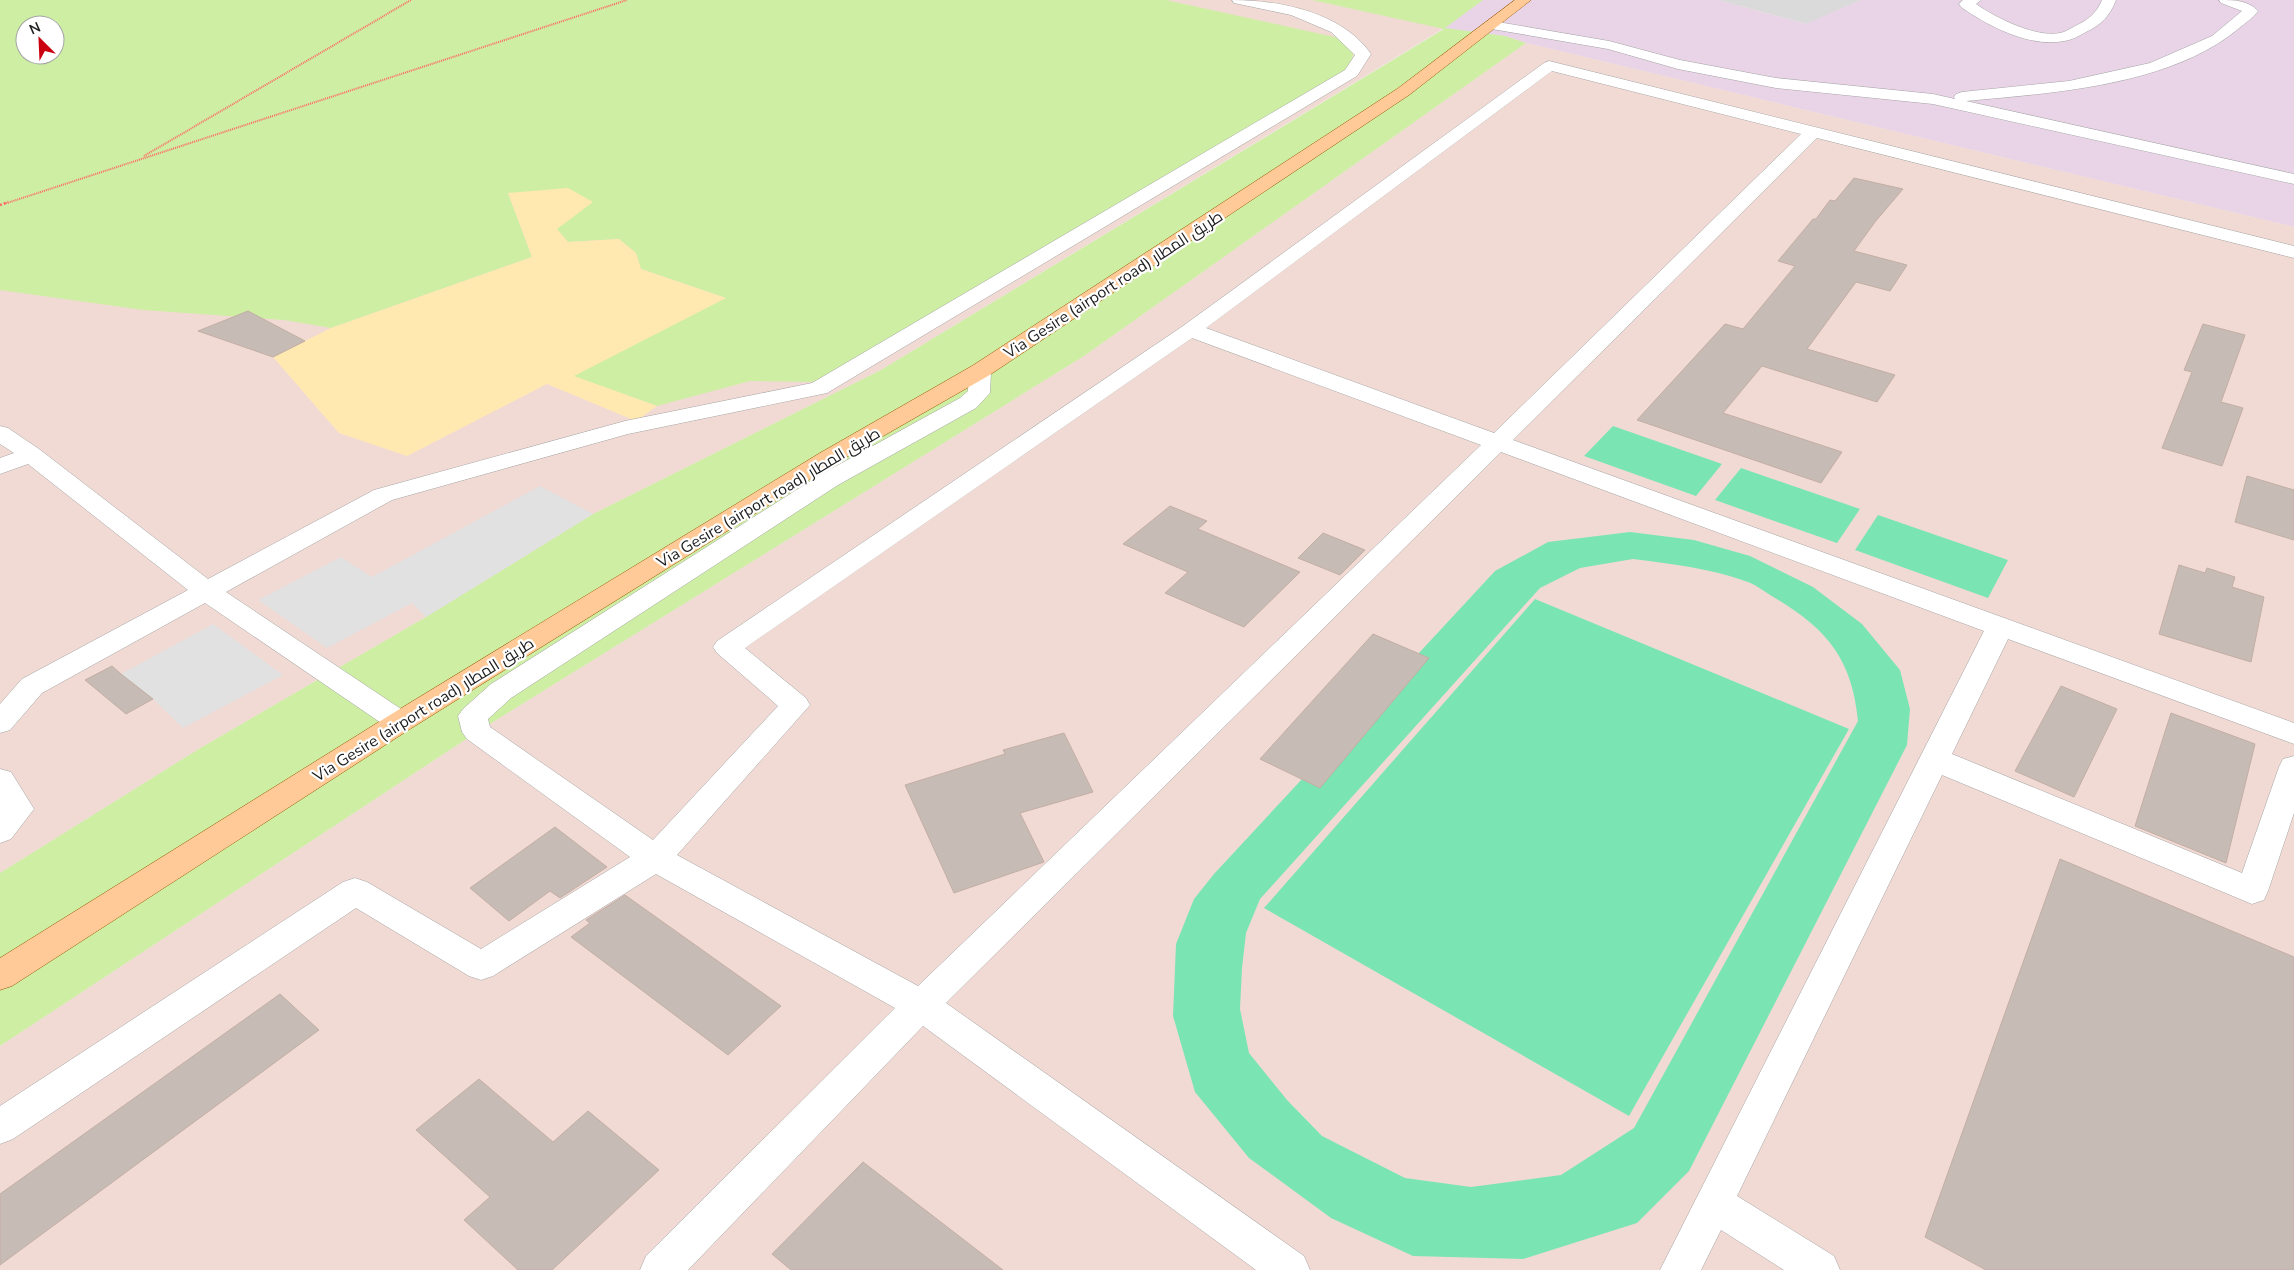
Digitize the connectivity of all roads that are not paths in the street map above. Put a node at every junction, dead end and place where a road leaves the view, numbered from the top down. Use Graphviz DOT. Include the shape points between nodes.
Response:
graph roads {
  1 [pos="1239,0"];
  2 [pos="1524,0"];
  3 [pos="1974,0"];
  4 [pos="2109,0"];
  5 [pos="2226,0"];
  6 [pos="1492,25"];
  7 [pos="1934,99"];
  8 [pos="1813,132"];
  9 [pos="2294,179"];
  10 [pos="2294,252"];
  11 [pos="1190,330"];
  12 [pos="980,371"];
  13 [pos="0,434"];
  14 [pos="1498,442"];
  15 [pos="31,454"];
  16 [pos="0,467"];
  17 [pos="206,591"];
  18 [pos="2000,626"];
  19 [pos="400,722"];
  20 [pos="0,723"];
  21 [pos="2294,734"];
  22 [pos="1934,759"];
  23 [pos="2294,767"];
  24 [pos="0,780"];
  25 [pos="0,831"];
  26 [pos="655,858"];
  27 [pos="0,976"];
  28 [pos="921,1005"];
  29 [pos="0,1127"];
  30 [pos="1714,1203"];
  31 [pos="660,1270"];
  32 [pos="1290,1270"];
  33 [pos="1680,1270"];
  34 [pos="1820,1270"];
  1 -- 17 [label="street" via="1295,12 1336,29 1363,54 1351,74 818,388 624,428 383,495"];
  2 -- 6 [label="main road, Via Gesire (airport road) طريق المطار"];
  3 -- 4 [label="street" via="1966,4 1998,23 2038,35 2062,37 2089,26 2105,12"];
  5 -- 7 [label="street" via="2251,11 2217,39 2155,67 2069,86"];
  6 -- 7 [label="street" via="1609,45 1678,64 1776,84"];
  6 -- 12 [label="main road, Via Gesire (airport road) طريق المطار" via="1402,92"];
  7 -- 9 [label="street"];
  8 -- 10 [label="street"];
  8 -- 11 [label="street" via="1550,66"];
  8 -- 14 [label="street"];
  11 -- 14 [label="street"];
  11 -- 26 [label="street" via="727,647 796,705"];
  12 -- 19 [label="main road, Via Gesire (airport road) طريق المطار" via="820,463"];
  12 -- 26 [label="street" via="979,393 968,403 830,480 501,691 473,716 477,732"];
  13 -- 15 [label="street"];
  14 -- 18 [label="street"];
  14 -- 28 [label="street"];
  15 -- 16 [label="street"];
  15 -- 17 [label="street"];
  17 -- 19 [label="street"];
  17 -- 20 [label="street" via="32,686"];
  18 -- 21 [label="street"];
  18 -- 22 [label="street"];
  19 -- 27 [label="main road, Via Gesire (airport road) طريق المطار"];
  22 -- 23 [label="street" via="2252,891"];
  22 -- 30 [label="street"];
  24 -- 25 [label="street" via="18,809"];
  26 -- 28 [label="street"];
  26 -- 29 [label="street" via="480,966 355,891"];
  28 -- 31 [label="street"];
  28 -- 32 [label="street"];
  30 -- 33 [label="street"];
  30 -- 34 [label="street"];
}
